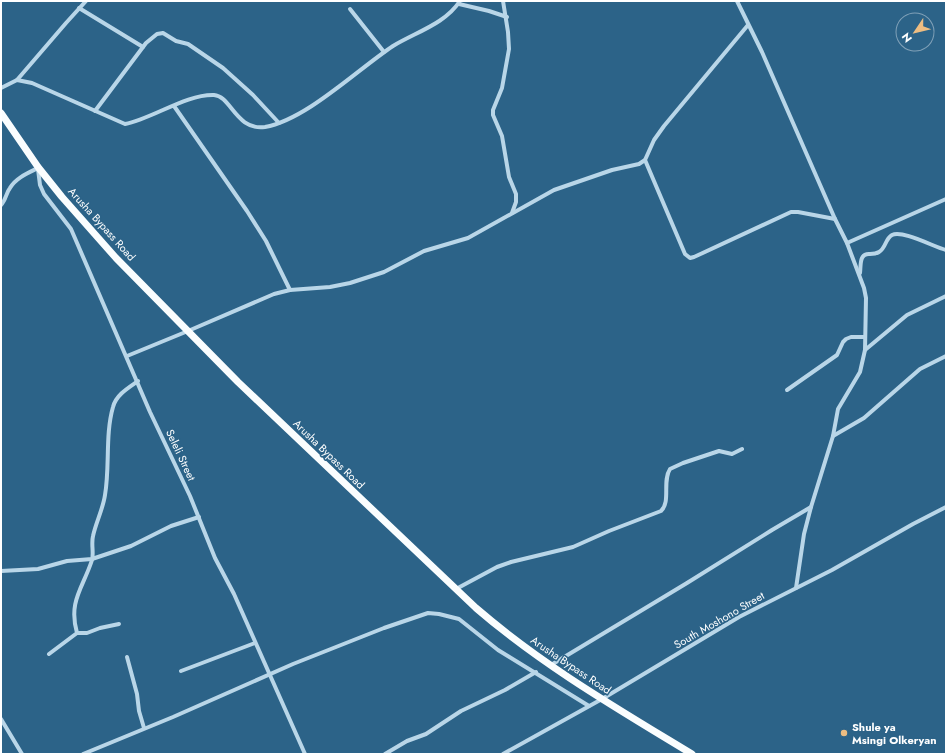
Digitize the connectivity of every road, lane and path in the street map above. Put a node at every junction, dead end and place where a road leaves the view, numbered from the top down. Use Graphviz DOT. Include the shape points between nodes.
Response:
graph roads {
  1 [pos="86,1"];
  2 [pos="503,1"];
  3 [pos="737,1"];
  4 [pos="460,2"];
  5 [pos="79,8"];
  6 [pos="350,9"];
  7 [pos="507,17"];
  8 [pos="748,25"];
  9 [pos="143,47"];
  10 [pos="384,52"];
  11 [pos="17,80"];
  12 [pos="1,88"];
  13 [pos="174,106"];
  14 [pos="95,111"];
  15 [pos="1,114"];
  16 [pos="279,123"];
  17 [pos="645,160"];
  18 [pos="38,168"];
  19 [pos="946,199"];
  20 [pos="1,205"];
  21 [pos="512,213"];
  22 [pos="835,219"];
  23 [pos="847,244"];
  24 [pos="946,250"];
  25 [pos="860,274"];
  26 [pos="290,290"];
  27 [pos="946,296"];
  28 [pos="188,331"];
  29 [pos="865,337"];
  30 [pos="865,350"];
  31 [pos="127,356"];
  32 [pos="946,356"];
  33 [pos="138,381"];
  34 [pos="787,390"];
  35 [pos="833,436"];
  36 [pos="742,449"];
  37 [pos="811,507"];
  38 [pos="946,508"];
  39 [pos="199,517"];
  40 [pos="92,559"];
  41 [pos="1,571"];
  42 [pos="796,588"];
  43 [pos="456,590"];
  44 [pos="119,624"];
  45 [pos="77,633"];
  46 [pos="255,643"];
  47 [pos="49,654"];
  48 [pos="127,656"];
  49 [pos="551,665"];
  50 [pos="181,671"];
  51 [pos="536,672"];
  52 [pos="269,675"];
  53 [pos="602,699"];
  54 [pos="589,706"];
  55 [pos="1,719"];
  56 [pos="144,728"];
  57 [pos="22,754"];
  58 [pos="83,754"];
  59 [pos="305,754"];
  60 [pos="385,754"];
  61 [pos="504,754"];
  62 [pos="692,754"];
  1 -- 5 [label="street"];
  2 -- 7 [label="street"];
  3 -- 8 [label="street"];
  4 -- 7 [label="street"];
  4 -- 10 [label="street" via="436,23"];
  5 -- 9 [label="street"];
  5 -- 11 [label="street"];
  6 -- 10 [label="street"];
  7 -- 21 [label="street" via="508,57 493,115 502,136 509,176 516,194"];
  8 -- 17 [label="street" via="664,126"];
  8 -- 22 [label="street"];
  9 -- 14 [label="street"];
  9 -- 16 [label="street" via="160,33 188,44 237,80"];
  10 -- 16 [label="street" via="316,103"];
  11 -- 12 [label="street"];
  11 -- 14 [label="street" via="43,87"];
  13 -- 14 [label="street" via="125,124"];
  13 -- 16 [label="street" via="197,97 214,95 224,101 248,125 261,127"];
  13 -- 26 [label="street" via="266,241"];
  15 -- 18 [label="main road, Arusha Bypass Road"];
  17 -- 21 [label="street" via="634,166 612,170 554,190"];
  17 -- 22 [label="street" via="685,254 690,258 791,212"];
  18 -- 20 [label="street" via="16,181"];
  18 -- 28 [label="main road, Arusha Bypass Road" via="116,258"];
  18 -- 31 [label="street, Seleli Street" via="41,188 71,228"];
  19 -- 23 [label="street"];
  21 -- 26 [label="street" via="468,238 424,252 378,274 330,287"];
  22 -- 23 [label="street"];
  23 -- 25 [label="street"];
  24 -- 25 [label="street" via="904,234 893,234 880,251 863,255"];
  25 -- 29 [label="street" via="866,298"];
  26 -- 28 [label="street" via="274,294"];
  27 -- 30 [label="street" via="907,315"];
  28 -- 31 [label="street"];
  28 -- 43 [label="main road, Arusha Bypass Road"];
  29 -- 30 [label="street"];
  29 -- 34 [label="street" via="846,339 837,355"];
  30 -- 35 [label="street" via="861,369 838,409"];
  31 -- 33 [label="street, Seleli Street"];
  32 -- 35 [label="street" via="915,372 864,418"];
  33 -- 39 [label="street, Seleli Street"];
  33 -- 40 [label="street" via="119,396 113,407 105,495 93,536"];
  35 -- 37 [label="street"];
  36 -- 43 [label="street" via="732,454 718,451 670,469 662,511 609,530 573,547 504,565"];
  37 -- 42 [label="street"];
  37 -- 49 [label="street"];
  38 -- 42 [label="street, South Moshono Street"];
  39 -- 40 [label="street" via="171,526 131,546"];
  39 -- 46 [label="street, Seleli Street" via="215,558"];
  40 -- 41 [label="street" via="69,561 38,569"];
  40 -- 45 [label="street" via="75,604"];
  42 -- 53 [label="street, South Moshono Street" via="739,617"];
  43 -- 49 [label="main road, Arusha Bypass Road" via="495,624"];
  44 -- 45 [label="street"];
  45 -- 47 [label="street"];
  46 -- 50 [label="street"];
  46 -- 52 [label="street, Seleli Street"];
  48 -- 56 [label="street"];
  49 -- 53 [label="main road, Arusha Bypass Road"];
  51 -- 52 [label="street" via="498,650 459,619 428,613 384,628"];
  51 -- 54 [label="street"];
  51 -- 60 [label="street"];
  52 -- 56 [label="street"];
  52 -- 59 [label="street, Seleli Street"];
  53 -- 54 [label="street, South Moshono Street"];
  53 -- 62 [label="main road, Arusha Bypass Road"];
  54 -- 61 [label="street, South Moshono Street"];
  55 -- 57 [label="street"];
  56 -- 58 [label="street"];
}
